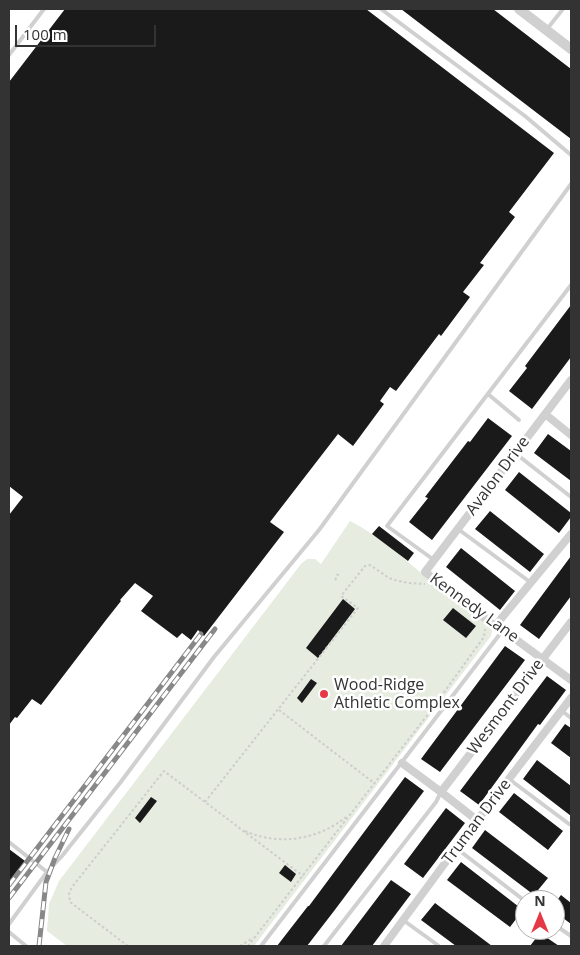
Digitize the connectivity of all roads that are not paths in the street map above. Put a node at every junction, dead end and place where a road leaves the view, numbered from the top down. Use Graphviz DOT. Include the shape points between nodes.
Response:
graph roads {
  1 [pos="44,9"];
  2 [pos="381,9"];
  3 [pos="519,9"];
  4 [pos="562,9"];
  5 [pos="546,30"];
  6 [pos="571,49"];
  7 [pos="9,56"];
  8 [pos="571,155"];
  9 [pos="571,184"];
  10 [pos="571,285"];
  11 [pos="571,380"];
  12 [pos="488,394"];
  13 [pos="545,414"];
  14 [pos="519,420"];
  15 [pos="571,435"];
  16 [pos="515,453"];
  17 [pos="571,497"];
  18 [pos="458,529"];
  19 [pos="571,534"];
  20 [pos="434,560"];
  21 [pos="425,572"];
  22 [pos="530,582"];
  23 [pos="571,622"];
  24 [pos="495,626"];
  25 [pos="503,630"];
  26 [pos="543,658"];
  27 [pos="571,680"];
  28 [pos="571,698"];
  29 [pos="562,711"];
  30 [pos="571,718"];
  31 [pos="402,763"];
  32 [pos="509,779"];
  33 [pos="441,792"];
  34 [pos="478,821"];
  35 [pos="569,824"];
  36 [pos="9,842"];
  37 [pos="456,848"];
  38 [pos="47,872"];
  39 [pos="515,893"];
  40 [pos="403,920"];
  41 [pos="9,924"];
  42 [pos="9,932"];
  43 [pos="26,946"];
  44 [pos="261,946"];
  45 [pos="324,946"];
  46 [pos="384,946"];
  47 [pos="439,946"];
  1 -- 7 [label="lane"];
  2 -- 8 [label="lane" via="525,116"];
  3 -- 5 [label="street"];
  4 -- 5 [label="lane"];
  5 -- 6 [label="street"];
  9 -- 38 [label="lane" via="319,530 214,657"];
  10 -- 12 [label="lane"];
  11 -- 13 [label="street, Avalon Drive"];
  12 -- 14 [label="lane"];
  12 -- 20 [label="lane" via="387,526"];
  13 -- 15 [label="street"];
  13 -- 16 [label="street, Avalon Drive"];
  16 -- 17 [label="lane"];
  16 -- 18 [label="street, Avalon Drive"];
  18 -- 20 [label="street, Avalon Drive"];
  18 -- 22 [label="lane"];
  19 -- 22 [label="street"];
  20 -- 21 [label="street, Avalon Drive"];
  21 -- 24 [label="street, Kennedy Lane"];
  22 -- 24 [label="street"];
  23 -- 26 [label="street, Wesmont Drive"];
  24 -- 25 [label="street, Kennedy Lane"];
  25 -- 26 [label="street, Kennedy Lane"];
  25 -- 31 [label="lane"];
  26 -- 27 [label="street, Kennedy Lane"];
  26 -- 33 [label="street, Wesmont Drive"];
  28 -- 29 [label="street, Truman Drive"];
  29 -- 30 [label="lane"];
  29 -- 32 [label="street, Truman Drive"];
  31 -- 33 [label="street"];
  31 -- 44 [label="lane"];
  32 -- 34 [label="street, Truman Drive"];
  32 -- 35 [label="lane"];
  33 -- 34 [label="street"];
  33 -- 45 [label="lane"];
  34 -- 37 [label="street, Truman Drive"];
  36 -- 38 [label="lane"];
  37 -- 39 [label="lane"];
  37 -- 40 [label="street, Truman Drive"];
  38 -- 41 [label="lane"];
  40 -- 46 [label="street, Truman Drive"];
  40 -- 47 [label="lane"];
  42 -- 43 [label="lane"];
}
